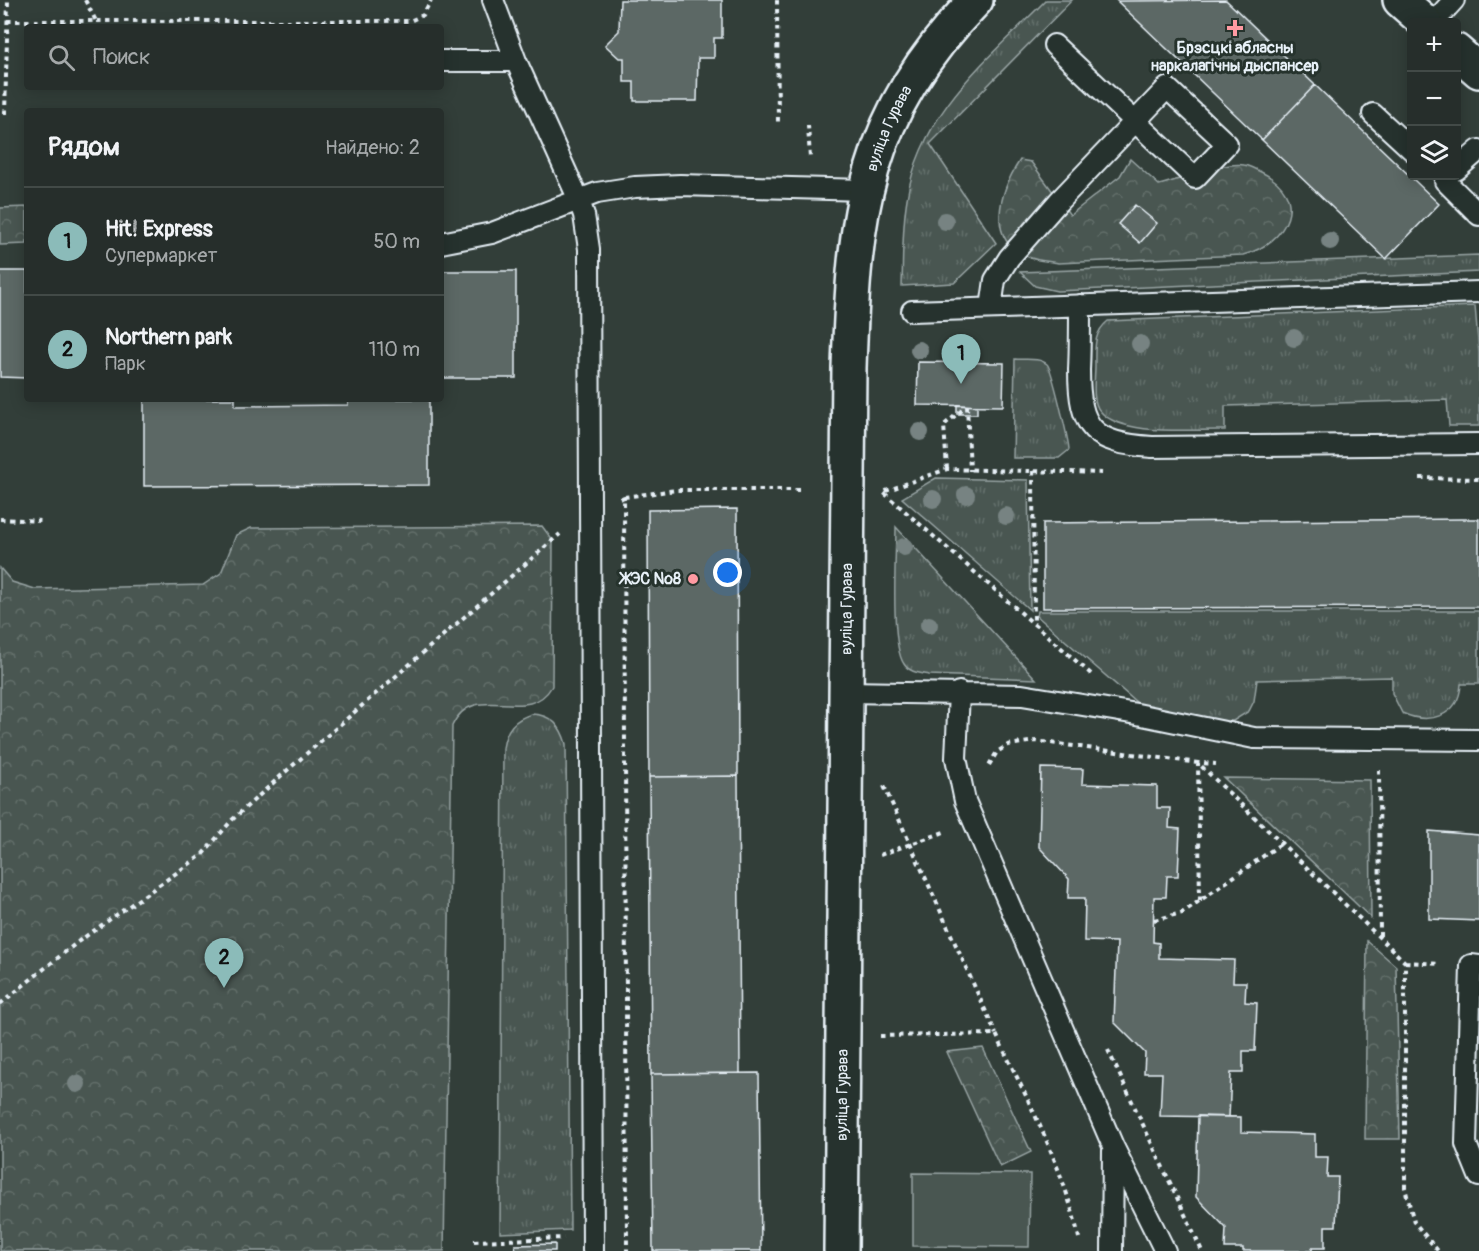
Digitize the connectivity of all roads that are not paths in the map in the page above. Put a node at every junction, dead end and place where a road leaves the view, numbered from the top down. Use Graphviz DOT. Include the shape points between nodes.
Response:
graph roads {
  1 [pos="493,0"];
  2 [pos="976,0"];
  3 [pos="1400,0"];
  4 [pos="1454,0"];
  5 [pos="1420,18"];
  6 [pos="1438,18"];
  7 [pos="1053,45"];
  8 [pos="1461,55"];
  9 [pos="444,61"];
  10 [pos="516,62"];
  11 [pos="1479,71"];
  12 [pos="1373,114"];
  13 [pos="1133,121"];
  14 [pos="1407,145"];
  15 [pos="1479,150"];
  16 [pos="1461,165"];
  17 [pos="1451,180"];
  18 [pos="865,190"];
  19 [pos="578,198"];
  20 [pos="1479,215"];
  21 [pos="444,242"];
  22 [pos="1479,292"];
  23 [pos="1080,305"];
  24 [pos="991,308"];
  25 [pos="912,311"];
  26 [pos="1479,444"];
  27 [pos="846,692"];
  28 [pos="959,692"];
  29 [pos="1479,740"];
  30 [pos="1479,966"];
  31 [pos="1113,1146"];
  32 [pos="1479,1176"];
  33 [pos="593,1244"];
  34 [pos="841,1251"];
  35 [pos="1112,1251"];
  36 [pos="1165,1251"];
  1 -- 10 [label="lane"];
  2 -- 18 [label="street, вуліца Гурава" via="918,69 892,113"];
  3 -- 5 [label="street"];
  4 -- 6 [label="lane"];
  7 -- 13 [label="lane"];
  8 -- 11 [label="street"];
  9 -- 10 [label="lane"];
  10 -- 19 [label="lane"];
  12 -- 14 [label="lane"];
  13 -- 13 [label="lane" via="1167,88 1227,144 1195,178"];
  13 -- 24 [label="lane" via="1009,258 995,280"];
  15 -- 16 [label="lane"];
  17 -- 20 [label="lane"];
  18 -- 19 [label="lane" via="656,185"];
  18 -- 27 [label="street, вуліца Гурава" via="851,322"];
  19 -- 21 [label="lane" via="492,233"];
  19 -- 33 [label="lane" via="587,232 590,270"];
  22 -- 23 [label="lane"];
  23 -- 24 [label="lane"];
  23 -- 26 [label="lane" via="1079,398 1083,416 1110,440 1152,447"];
  24 -- 25 [label="lane"];
  27 -- 28 [label="lane"];
  27 -- 34 [label="street, вуліца Гурава"];
  28 -- 29 [label="lane" via="1055,700 1254,738"];
  28 -- 31 [label="lane" via="959,780"];
  30 -- 32 [label="lane" via="1471,965 1466,1144"];
  31 -- 35 [label="lane"];
  31 -- 36 [label="lane"];
}
